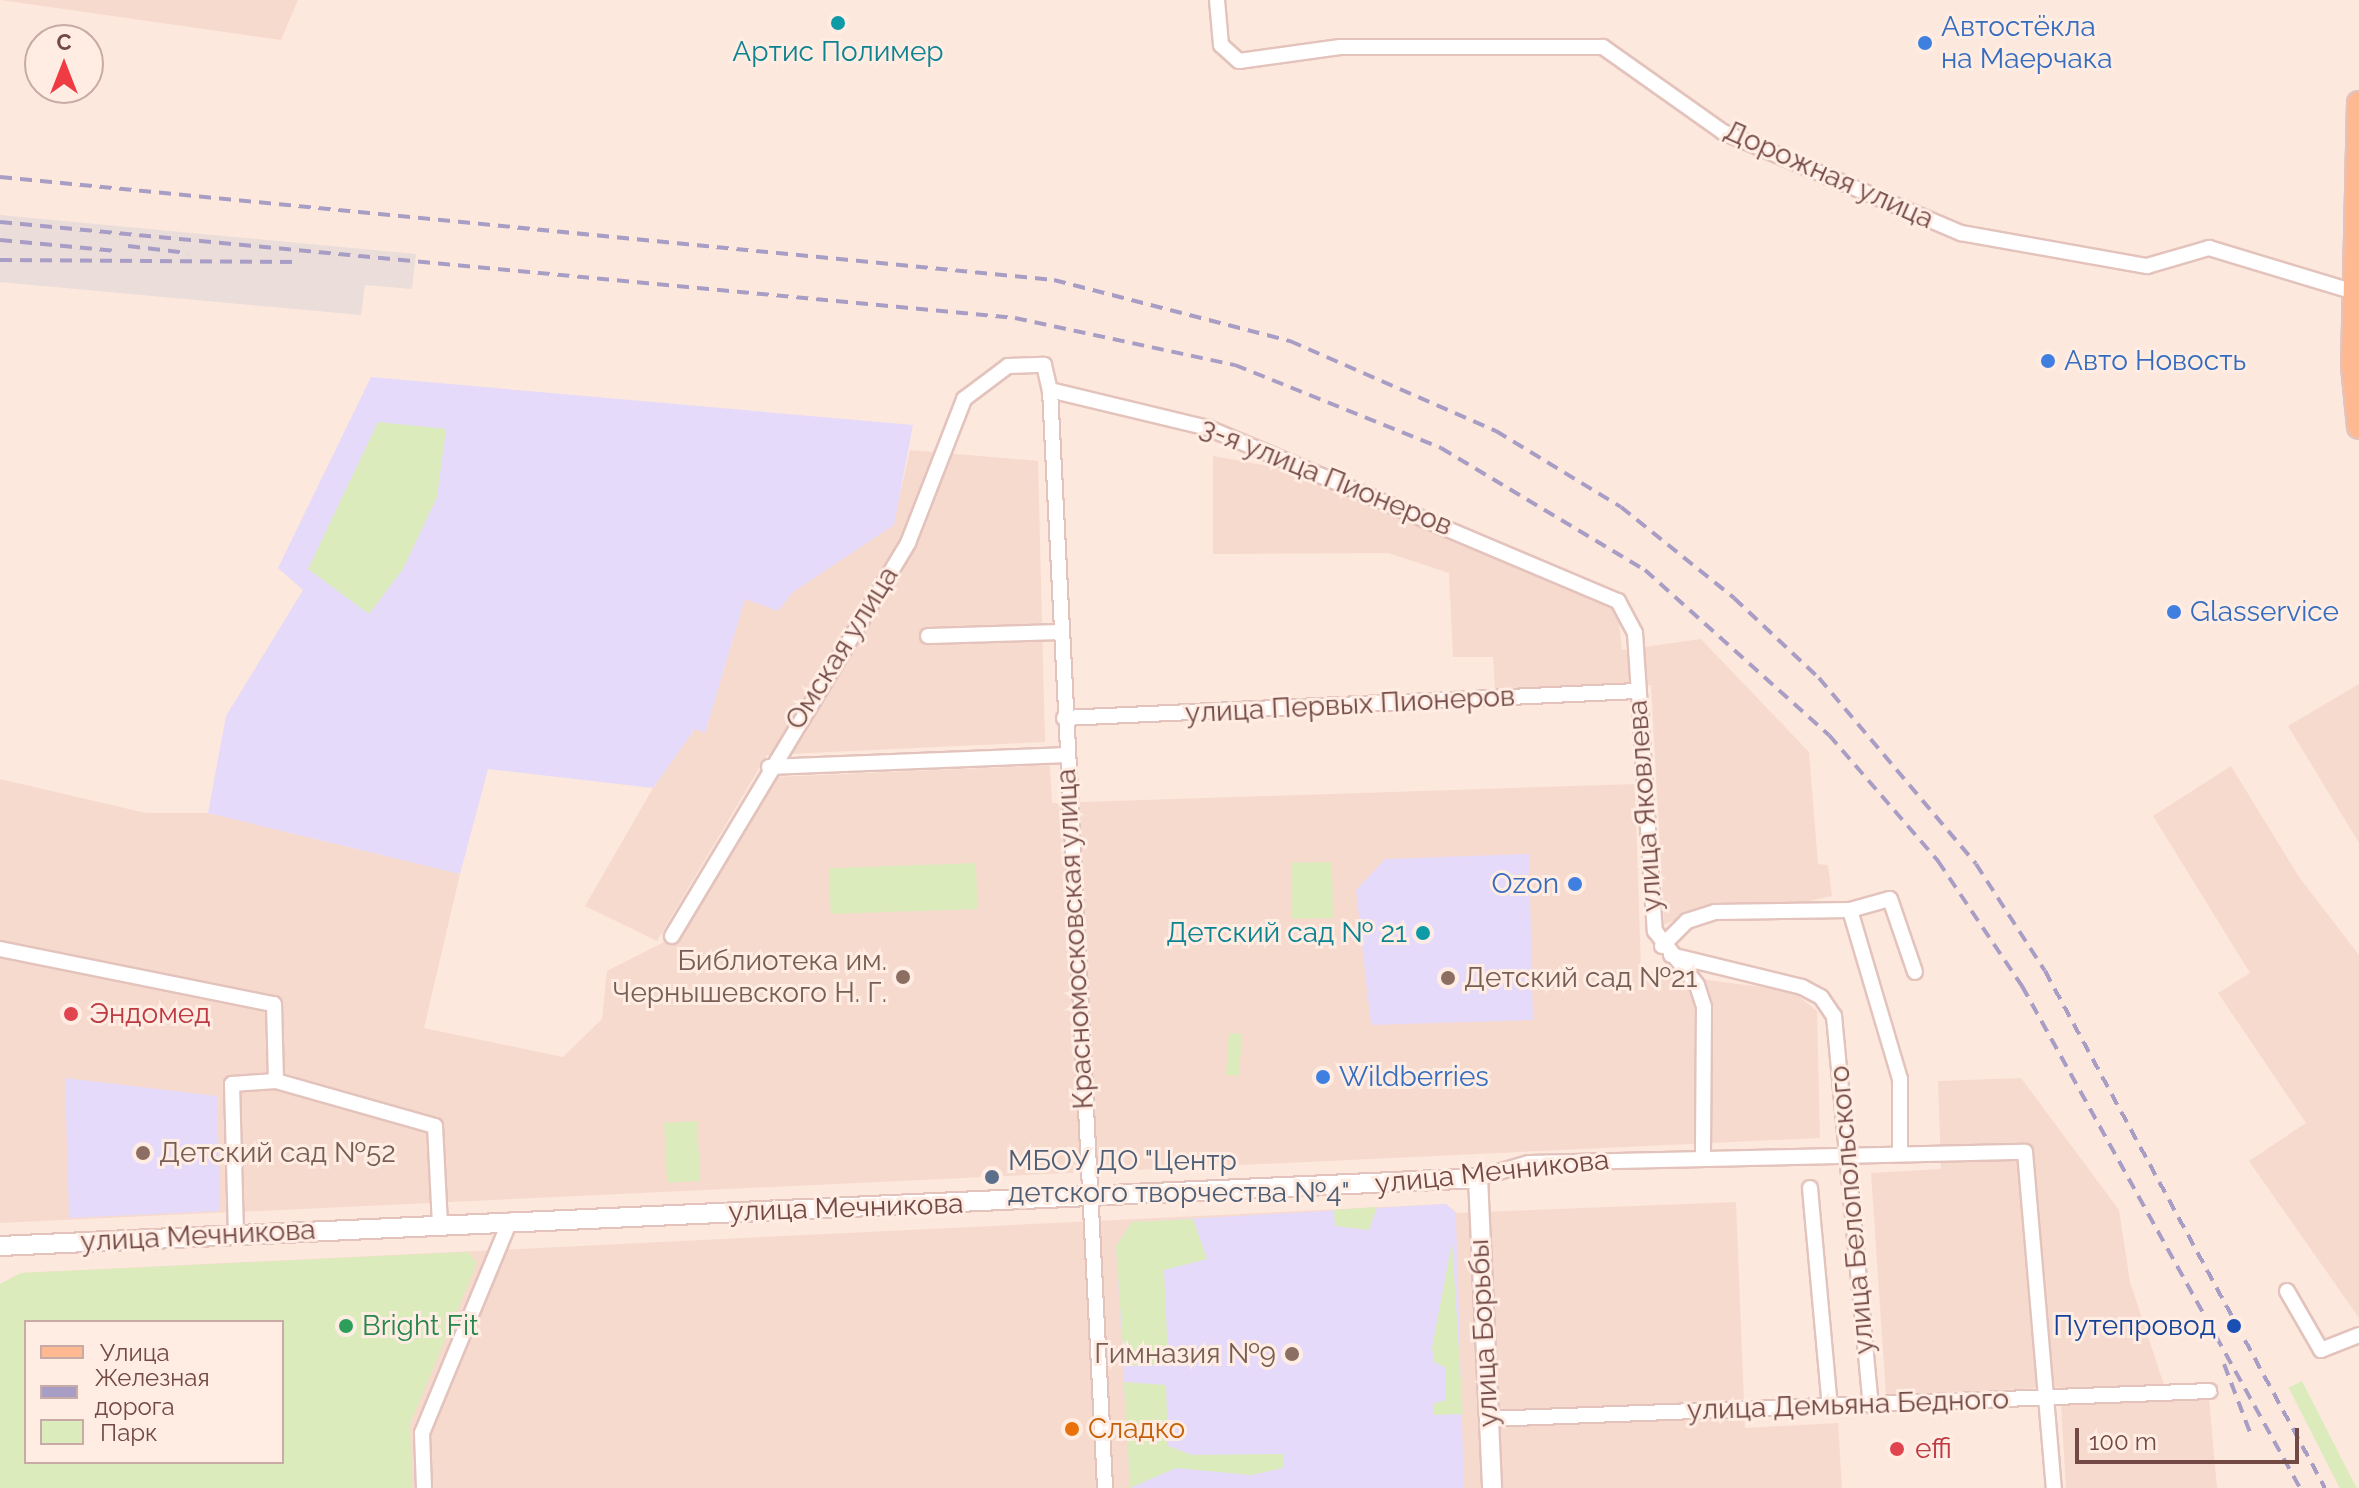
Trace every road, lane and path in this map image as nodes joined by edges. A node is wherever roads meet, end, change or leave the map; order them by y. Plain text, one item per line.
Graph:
1 (1217, 0) edge
2 (2359, 103) edge
3 (2355, 292) junction
4 (1050, 390) junction
5 (2359, 427) edge
6 (1061, 632) junction
7 (1635, 633) joint
8 (928, 636) dead end
9 (1636, 691) junction
10 (1064, 718) junction
11 (1067, 755) junction
12 (769, 767) junction
13 (1850, 910) junction
14 (672, 936) dead end
15 (0, 949) edge
16 (1666, 950) junction
17 (1915, 972) dead end
18 (276, 1081) junction
19 (1846, 1151) junction
20 (1900, 1151) junction
21 (1703, 1155) junction
22 (1478, 1178) junction
23 (1810, 1188) dead end
24 (1090, 1200) junction
25 (510, 1221) junction
26 (440, 1224) junction
27 (236, 1236) junction
28 (0, 1246) edge
29 (2287, 1291) dead end
30 (2359, 1335) edge
31 (2209, 1391) dead end
32 (2046, 1398) junction
33 (1871, 1405) junction
34 (1830, 1406) junction
35 (1488, 1419) junction
36 (424, 1488) edge
37 (1105, 1488) edge
38 (1492, 1488) edge
39 (2054, 1488) edge

1 - 3 street, Дорожная улица
2 - 3 main road
3 - 5 main road
4 - 6 street, Красномосковская улица
4 - 7 street, 3-я улица Пионеров
4 - 12 street, Омская улица
6 - 8 street
6 - 10 street, Красномосковская улица
7 - 9 street, улица Яковлева
9 - 10 street, улица Первых Пионеров
9 - 16 street, улица Яковлева
10 - 11 street, Красномосковская улица
11 - 12 street
11 - 24 street, Красномосковская улица
12 - 14 street, Омская улица
13 - 16 street
13 - 17 street
13 - 20 street
15 - 18 street
16 - 19 street, улица Белопольского
16 - 21 street, улица Яковлева
18 - 26 street
18 - 27 street
19 - 20 street, улица Мечникова
19 - 21 street, улица Мечникова
19 - 33 street, улица Белопольского
20 - 32 street, улица Мечникова
21 - 22 street, улица Мечникова
22 - 24 street, улица Мечникова
22 - 35 street, улица Борьбы
23 - 34 street
24 - 25 street, улица Мечникова
24 - 37 street, Красномосковская улица
25 - 26 street, улица Мечникова
25 - 36 street
26 - 27 street, улица Мечникова
27 - 28 street, улица Мечникова
29 - 30 street
31 - 32 street, улица Демьяна Бедного
32 - 33 street, улица Демьяна Бедного
32 - 39 street
33 - 34 street, улица Демьяна Бедного
34 - 35 street, улица Демьяна Бедного
35 - 38 street, улица Борьбы

